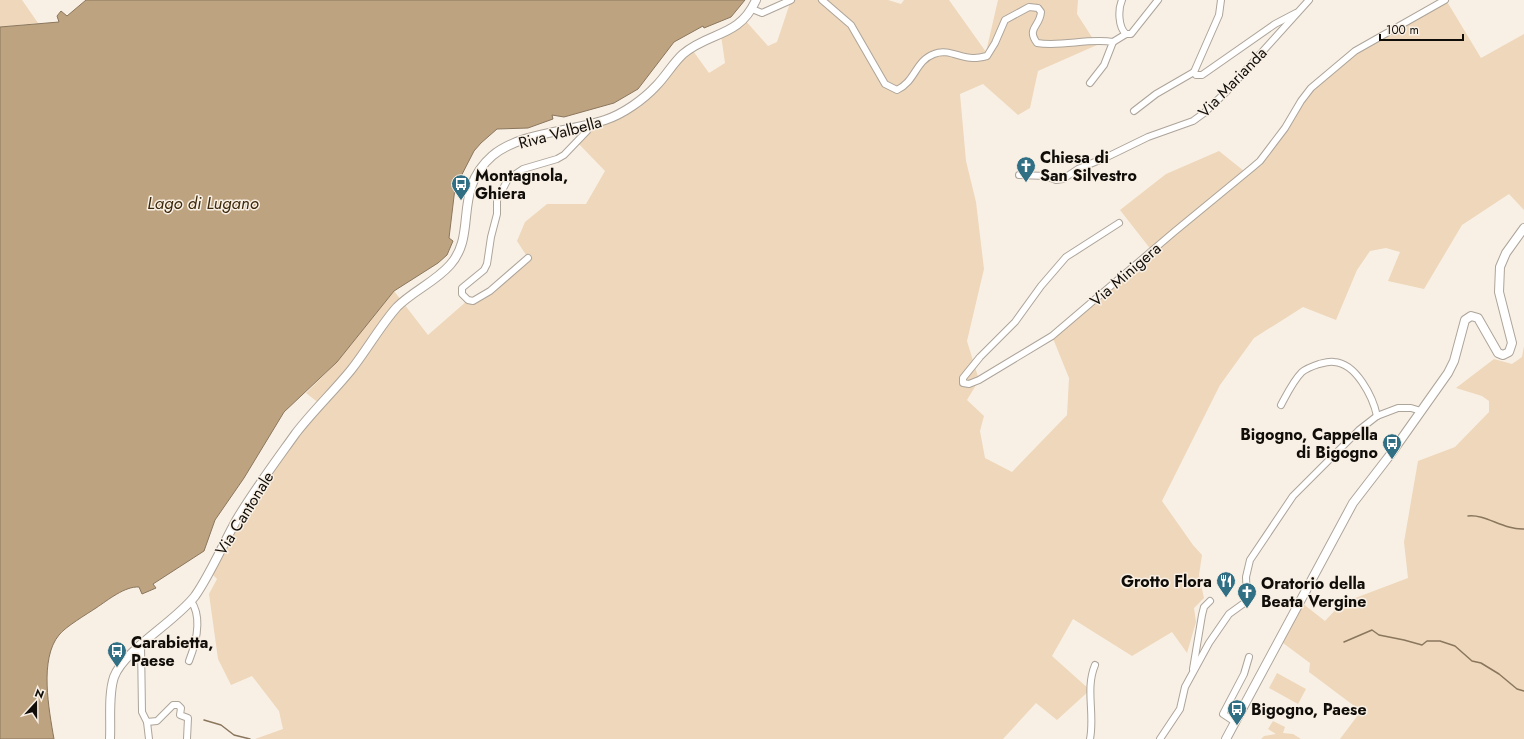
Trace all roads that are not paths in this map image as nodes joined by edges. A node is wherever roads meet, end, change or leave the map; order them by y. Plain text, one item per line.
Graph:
1 (756, 0) edge
2 (791, 0) edge
3 (822, 0) edge
4 (1122, 0) edge
5 (1158, 0) edge
6 (1221, 0) edge
7 (1309, 0) edge
8 (1445, 0) edge
9 (752, 9) junction
10 (1297, 13) junction
11 (1126, 34) junction
12 (1113, 42) junction
13 (1194, 72) junction
14 (1090, 82) dead end
15 (1134, 111) dead end
16 (590, 124) junction
17 (1019, 175) dead end
18 (1119, 224) dead end
19 (1524, 228) edge
20 (528, 258) dead end
21 (409, 296) joint
22 (1281, 405) dead end
23 (1421, 411) junction
24 (1377, 416) junction
25 (190, 601) junction
26 (1210, 601) dead end
27 (141, 645) junction
28 (1249, 656) dead end
29 (189, 661) dead end
30 (1094, 665) dead end
31 (1193, 670) junction
32 (147, 722) junction
33 (1234, 722) junction
34 (110, 739) edge
35 (149, 739) edge
36 (187, 739) edge
37 (1090, 739) edge
38 (1160, 739) edge
39 (1226, 739) edge

1 - 9 main road, Riva Valbella
2 - 9 street
3 - 12 street
4 - 11 street
5 - 11 street
6 - 13 street
7 - 10 street, Via Marianda
8 - 18 street, Via Minigera
9 - 16 main road, Riva Valbella
10 - 13 street
10 - 17 street, Via Marianda
11 - 12 street
12 - 14 street
13 - 15 street
16 - 20 street
16 - 21 main road, Riva Valbella
19 - 23 main road
21 - 25 main road, Via Cantonale
22 - 24 street
23 - 24 street
23 - 33 main road
24 - 31 street
25 - 27 main road, Via Cantonale
25 - 29 street
26 - 31 street
27 - 32 street
27 - 34 main road, Via Cantonale
28 - 33 street
30 - 37 street
31 - 38 street
32 - 35 street
32 - 36 street
33 - 39 main road

